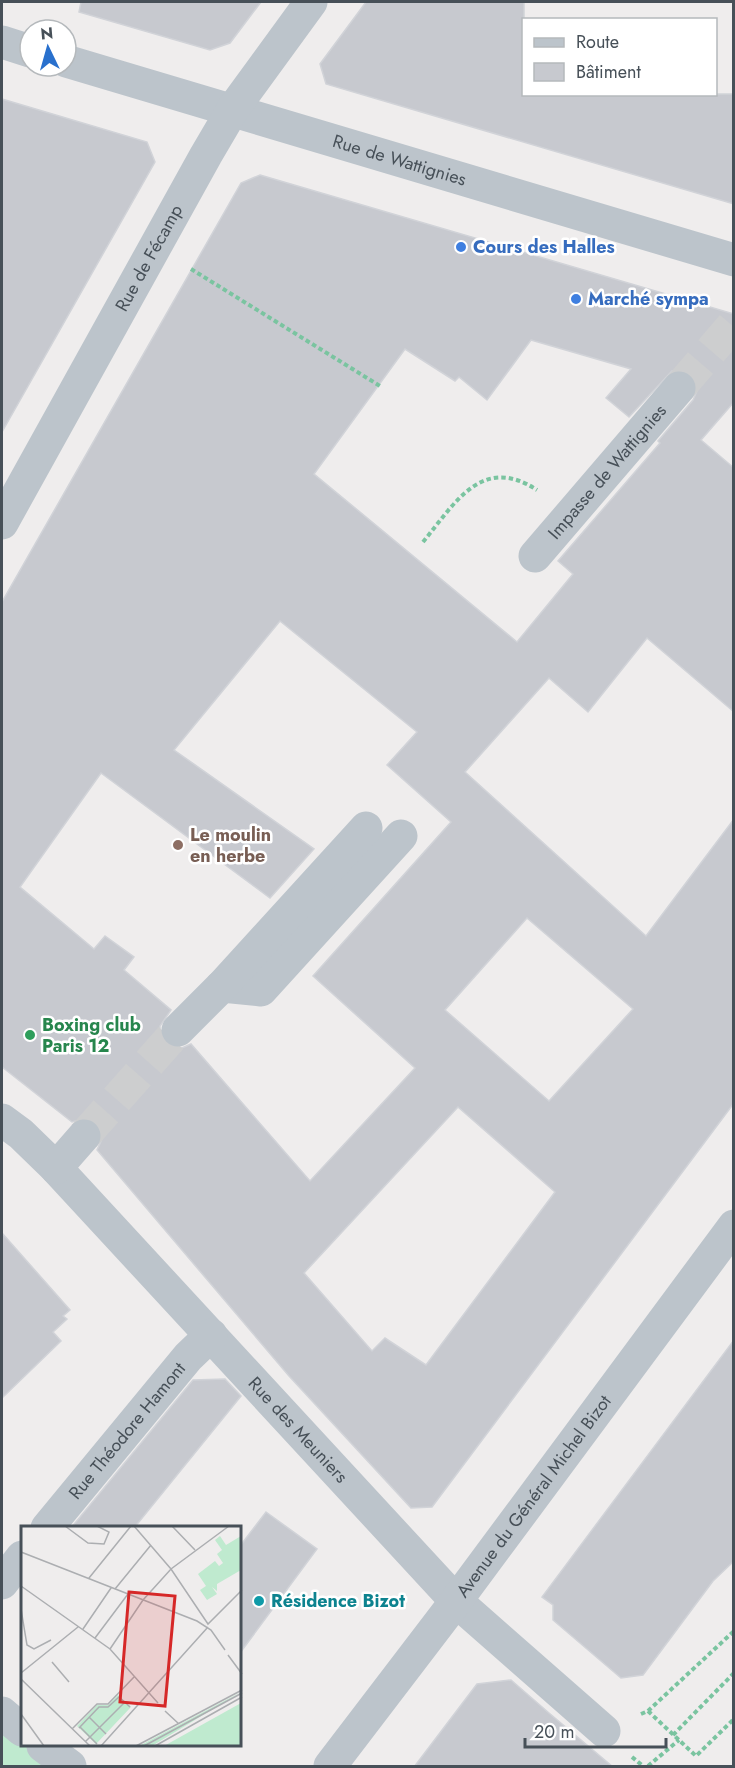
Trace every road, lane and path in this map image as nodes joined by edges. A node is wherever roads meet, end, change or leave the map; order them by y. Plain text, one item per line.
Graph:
1 (311, 2) edge
2 (2, 42) edge
3 (18, 47) edge
4 (78, 64) edge
5 (233, 109) junction
6 (155, 246) junction
7 (734, 260) edge
8 (380, 386) dead end
9 (679, 388) tunnel mouth
10 (573, 513) junction
11 (2, 523) edge
12 (423, 542) dead end
13 (535, 556) dead end
14 (366, 828) dead end
15 (401, 836) dead end
16 (222, 986) junction
17 (178, 1030) tunnel mouth
18 (2, 1120) edge
19 (84, 1136) tunnel mouth
20 (56, 1168) junction
21 (734, 1226) edge
22 (211, 1335) junction
23 (49, 1526) edge
24 (21, 1558) edge
25 (2, 1583) edge
26 (456, 1601) junction
27 (734, 1631) edge
28 (734, 1673) edge
29 (2, 1713) edge
30 (734, 1719) edge
31 (21, 1729) edge
32 (604, 1731) dead end
33 (673, 1735) junction
34 (679, 1740) junction
35 (44, 1747) edge
36 (634, 1758) dead end
37 (70, 1767) edge
38 (330, 1767) edge
39 (643, 1767) edge
40 (648, 1767) edge

1 - 5 street, Rue de Fécamp
2 - 3 street
4 - 5 street, Rue de Wattignies
5 - 6 street, Rue de Fécamp
5 - 7 street, Rue de Wattignies
6 - 8 path
6 - 11 street, Rue de Fécamp
9 - 10 street, Impasse de Wattignies
10 - 12 path
10 - 13 street, Impasse de Wattignies
14 - 16 street
15 - 16 street
16 - 17 street
18 - 20 street, Rue des Meuniers
19 - 20 street
20 - 22 street, Rue des Meuniers
21 - 26 street, Avenue du Général Michel Bizot
22 - 23 street, Rue Théodore Hamont
22 - 26 street, Rue des Meuniers
24 - 25 street
26 - 32 street, Rue des Meuniers
26 - 38 street, Avenue du Général Michel Bizot
27 - 33 path
28 - 33 path
29 - 31 street
30 - 34 path
33 - 34 path
34 - 40 path
35 - 37 street
36 - 39 path

